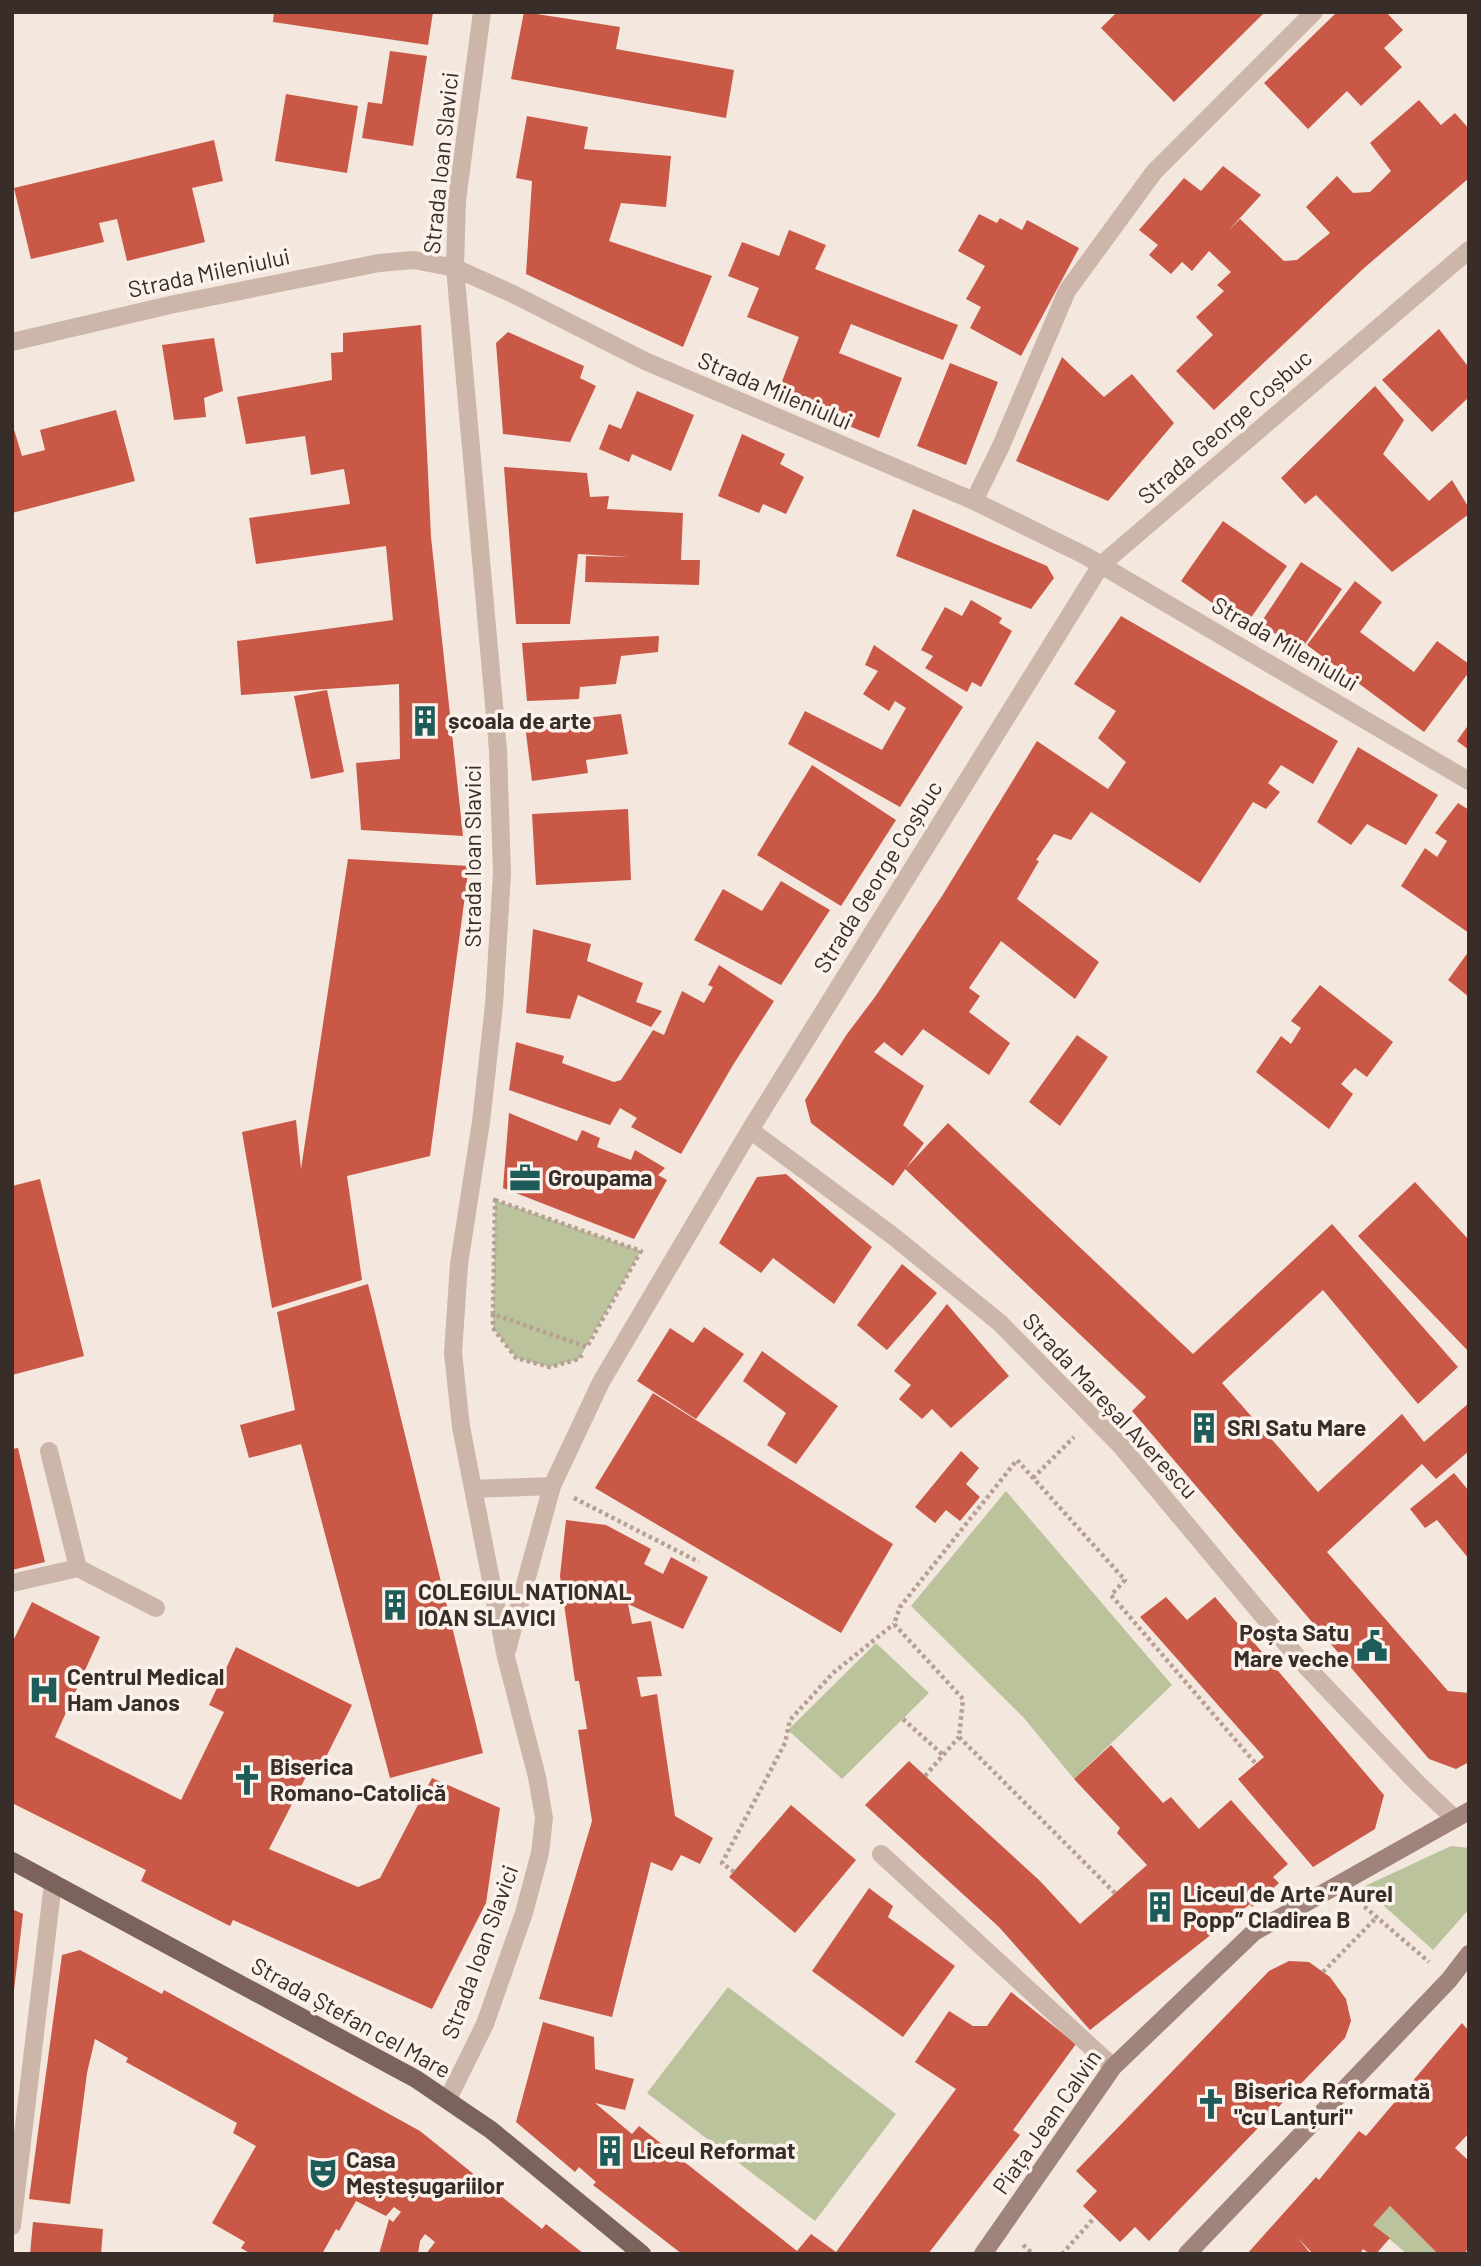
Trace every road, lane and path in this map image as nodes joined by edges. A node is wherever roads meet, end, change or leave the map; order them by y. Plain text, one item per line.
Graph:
1 (482, 12) edge
2 (1314, 12) edge
3 (1469, 250) edge
4 (455, 268) junction
5 (12, 342) edge
6 (974, 500) junction
7 (1101, 565) junction
8 (1469, 781) edge
9 (750, 1130) junction
10 (493, 1314) junction
11 (587, 1347) junction
12 (1079, 1432) dead end
13 (49, 1451) dead end
14 (1033, 1478) junction
15 (552, 1486) junction
16 (474, 1489) junction
17 (699, 1562) dead end
18 (78, 1567) junction
19 (12, 1583) edge
20 (156, 1608) dead end
21 (894, 1624) junction
22 (506, 1657) junction
23 (903, 1719) dead end
24 (959, 1737) junction
25 (943, 1755) junction
26 (1256, 1764) dead end
27 (925, 1776) dead end
28 (1464, 1816) edge
29 (881, 1854) dead end
30 (12, 1861) edge
31 (734, 1872) dead end
32 (52, 1883) junction
33 (1115, 1894) dead end
34 (1350, 1895) dead end
35 (1377, 1917) junction
36 (1469, 1954) edge
37 (1434, 1966) dead end
38 (1323, 1972) dead end
39 (1112, 2067) junction
40 (448, 2099) junction
41 (1094, 2218) dead end
42 (12, 2226) edge
43 (642, 2254) edge
44 (983, 2254) edge
45 (1062, 2254) edge
46 (1187, 2254) edge

1 - 4 street, Strada Ioan Slavici
2 - 6 street
3 - 7 street, Strada George Coșbuc
4 - 5 street, Strada Mileniului
4 - 6 street, Strada Mileniului
4 - 16 street, Strada Ioan Slavici
6 - 7 street, Strada Mileniului
7 - 8 street, Strada Mileniului
7 - 9 street, Strada George Coșbuc
9 - 15 street, Strada George Coșbuc
9 - 28 street, Strada Mareșal Averescu
10 - 11 path
10 - 11 path
10 - 11 path
12 - 14 path
13 - 18 street
14 - 21 path
14 - 26 path
15 - 16 street
15 - 17 path
15 - 22 street, Strada George Coșbuc
16 - 22 street, Strada Ioan Slavici
18 - 19 street
18 - 20 street
21 - 24 path
21 - 31 path
22 - 40 street, Strada Ioan Slavici
23 - 25 path
24 - 25 path
24 - 33 path
25 - 27 path
28 - 39 street, Piața Jean Calvin
29 - 39 street
30 - 32 main road, Strada Ștefan cel Mare
32 - 40 main road, Strada Ștefan cel Mare
32 - 42 street
34 - 35 path
35 - 37 path
35 - 38 path
36 - 46 street
39 - 44 street, Piața Jean Calvin
40 - 43 main road, Strada Ștefan cel Mare
41 - 45 path

